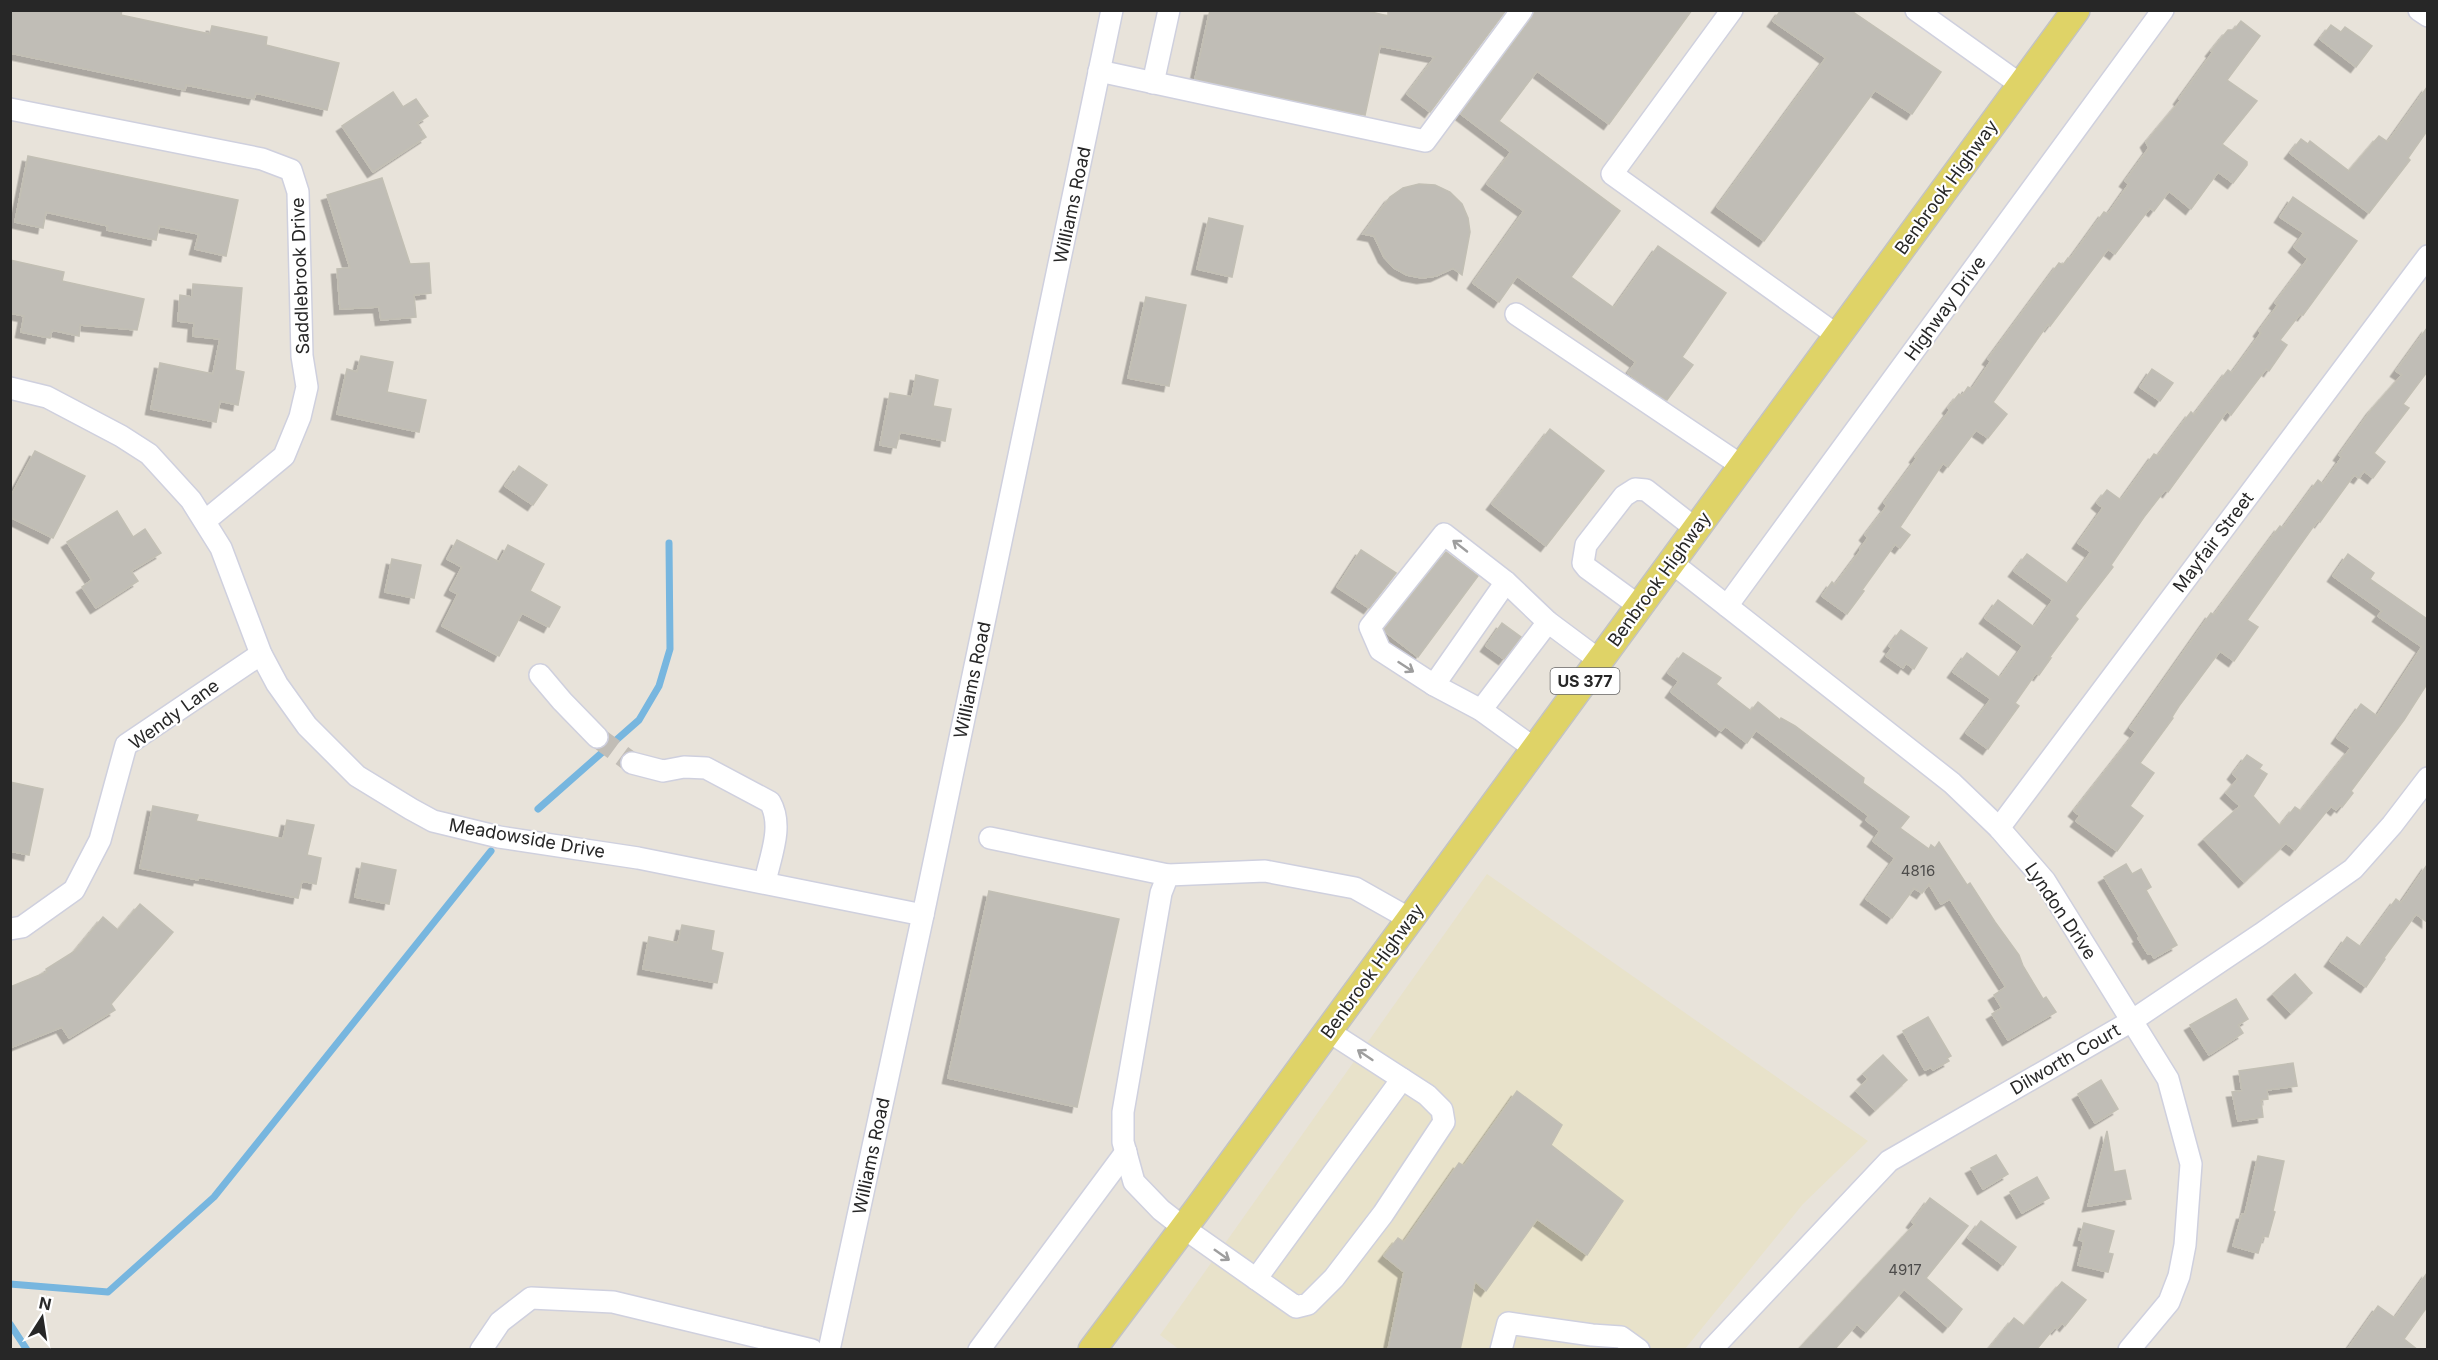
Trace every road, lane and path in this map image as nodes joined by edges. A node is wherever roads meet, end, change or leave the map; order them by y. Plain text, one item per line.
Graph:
1 (1112, 10) edge
2 (1169, 10) edge
3 (1522, 10) edge
4 (1732, 10) edge
5 (1916, 10) edge
6 (2076, 10) edge
7 (2163, 10) edge
8 (2419, 10) edge
9 (2427, 16) edge
10 (1099, 71) junction
11 (1153, 83) junction
12 (2021, 85) junction
13 (10, 109) edge
14 (2427, 256) edge
15 (1516, 314) dead end
16 (1838, 336) junction
17 (10, 388) edge
18 (1742, 466) junction
19 (205, 521) junction
20 (1696, 529) junction
21 (1671, 562) junction
22 (1506, 582) junction
23 (1640, 606) junction
24 (1726, 606) junction
25 (1548, 622) junction
26 (261, 654) junction
27 (1599, 660) junction
28 (540, 675) dead end
29 (1434, 685) junction
30 (1481, 710) junction
31 (597, 737) tunnel mouth
32 (1535, 748) junction
33 (632, 763) tunnel mouth
34 (2427, 778) edge
35 (1999, 828) junction
36 (990, 838) dead end
37 (1168, 875) junction
38 (765, 882) junction
39 (923, 915) junction
40 (1410, 919) junction
41 (10, 929) edge
42 (2130, 1022) junction
43 (1328, 1031) junction
44 (1402, 1079) junction
45 (1126, 1152) junction
46 (1186, 1229) junction
47 (1256, 1279) junction
48 (480, 1350) edge
49 (812, 1350) edge
50 (829, 1350) edge
51 (979, 1350) edge
52 (1092, 1350) edge
53 (1501, 1350) edge
54 (1639, 1350) edge
55 (1711, 1350) edge
56 (2129, 1350) edge

1 - 10 street, Williams Road
2 - 11 street
3 - 11 street
4 - 16 street
5 - 12 street
6 - 12 main road, Benbrook Highway / US 377
7 - 24 street, Highway Drive
8 - 9 street
10 - 11 street
10 - 39 street, Williams Road
12 - 16 main road, Benbrook Highway / US 377
13 - 19 street, Saddlebrook Drive
14 - 35 street, Mayfair Street
15 - 18 street
16 - 18 main road, Benbrook Highway / US 377
17 - 19 street, Meadowside Drive
18 - 20 main road, Benbrook Highway / US 377
19 - 26 street, Meadowside Drive
20 - 21 main road, Benbrook Highway / US 377
20 - 23 street
21 - 23 main road, Benbrook Highway / US 377
21 - 24 street, Lyndon Drive
22 - 25 street
22 - 29 street
22 -> 29 street
23 - 27 main road, Benbrook Highway / US 377
24 - 35 street, Lyndon Drive
25 - 27 street
25 - 30 street
26 - 38 street, Meadowside Drive
26 - 41 street, Wendy Lane
27 - 32 main road, Benbrook Highway / US 377
28 - 31 street
29 - 30 street
30 - 32 street
32 - 40 main road, Benbrook Highway / US 377
33 - 38 street
34 - 42 street, Dilworth Court
35 - 42 street, Lyndon Drive
36 - 37 street
37 - 40 street
37 - 45 street
38 - 39 street, Meadowside Drive
39 - 50 street, Williams Road
40 - 43 main road, Benbrook Highway / US 377
42 - 55 street, Dilworth Court
42 - 56 street, Lyndon Drive
44 -> 43 street
43 - 46 main road, Benbrook Highway / US 377
44 - 47 street
44 - 47 street
45 - 46 street
45 - 51 street
46 -> 47 street
46 - 52 main road, Benbrook Highway / US 377
48 - 49 street
53 - 54 street

